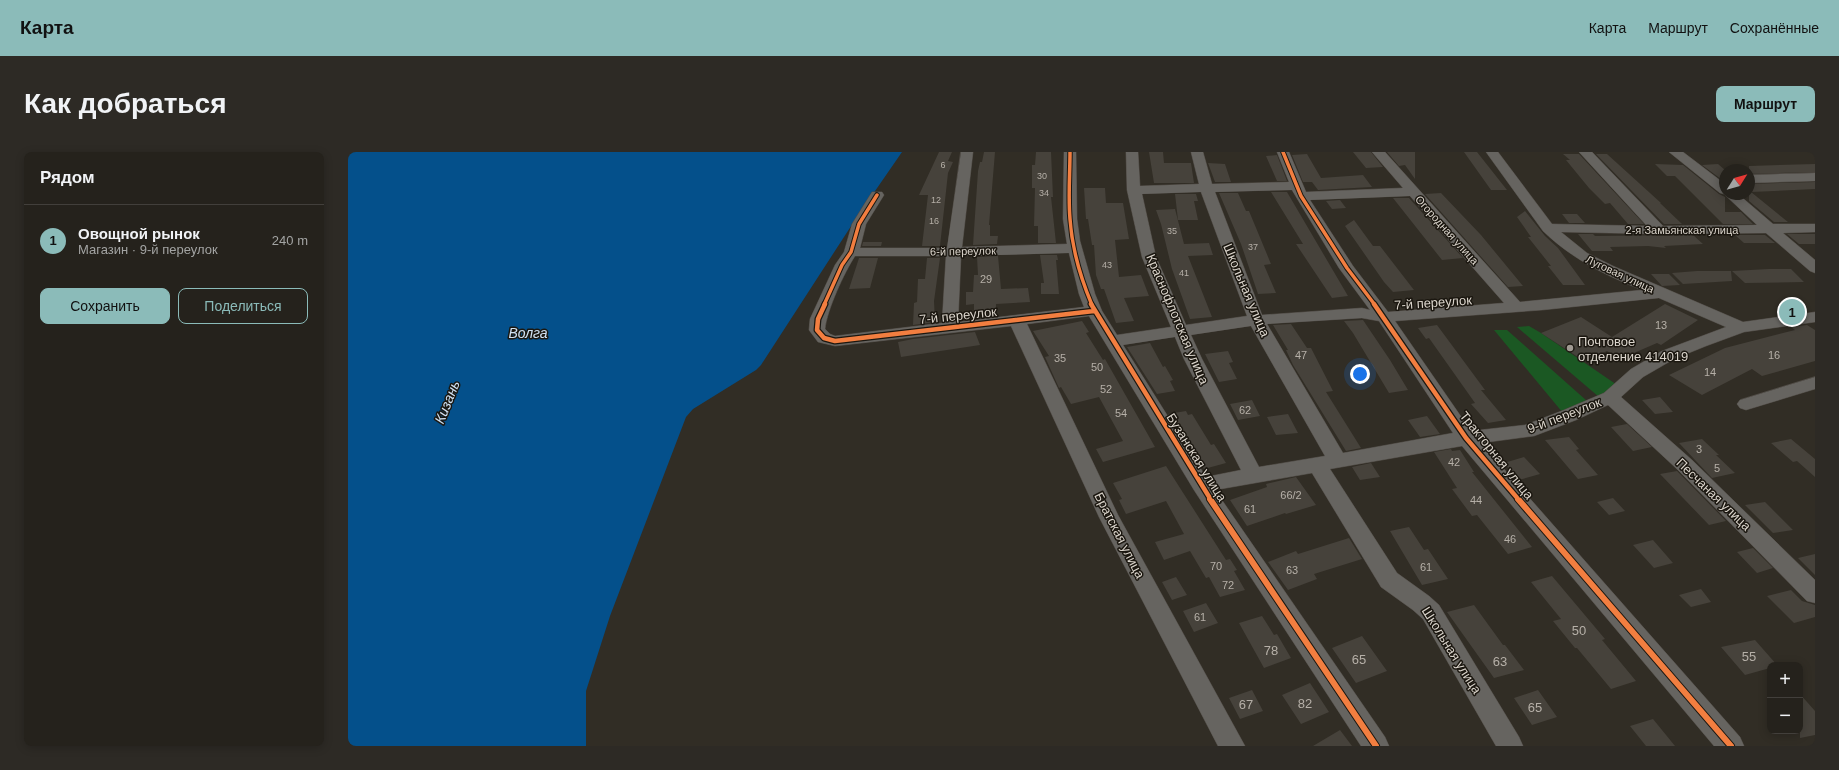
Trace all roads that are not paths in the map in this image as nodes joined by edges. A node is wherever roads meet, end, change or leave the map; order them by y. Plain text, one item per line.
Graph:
1 (967, 152) edge
2 (1070, 152) edge
3 (1132, 152) edge
4 (1197, 152) edge
5 (1283, 152) edge
6 (1378, 152) edge
7 (1492, 152) edge
8 (1585, 152) edge
9 (1675, 152) edge
10 (1815, 177) edge
11 (1719, 179) edge
12 (1755, 179) edge
13 (1206, 187) junction
14 (1134, 190) junction
15 (1299, 191) junction
16 (1412, 192) junction
17 (877, 195) dead end
18 (1737, 200) edge
19 (1548, 228) junction
20 (1815, 228) edge
21 (1659, 230) junction
22 (1771, 230) junction
23 (1075, 248) junction
24 (851, 252) junction
25 (954, 252) junction
26 (1815, 268) edge
27 (1660, 293) junction
28 (1516, 307) junction
29 (1094, 311) junction
30 (1384, 317) junction
31 (1815, 317) edge
32 (1017, 320) junction
33 (1256, 320) junction
34 (950, 327) junction
35 (1741, 327) junction
36 (1181, 332) junction
37 (1113, 341) junction
38 (1815, 384) edge
39 (1610, 397) junction
40 (1746, 404) dead end
41 (1466, 438) junction
42 (1327, 463) junction
43 (1254, 476) junction
44 (1201, 485) junction
45 (1815, 594) edge
46 (1232, 746) edge
47 (1376, 746) edge
48 (1510, 746) edge
49 (1731, 746) edge

1 - 25 street
2 - 23 street, Бузанская улица
3 - 14 street, Краснофлотская улица
4 - 13 street, Школьная улица
5 - 15 street, Тракторная улица
6 - 16 street, Огородная улица
7 - 19 street, Луговая улица
8 - 21 street
9 - 11 street
10 - 12 street
13 - 14 street
13 - 15 street
13 - 33 street, Школьная улица
14 - 36 street, Краснофлотская улица
15 - 16 street
15 - 30 street, Тракторная улица
16 - 28 street, Огородная улица
17 - 24 street
18 - 22 street
19 - 21 street, 2-я Замьянская улица
19 - 27 street, Луговая улица
20 - 22 street, 2-я Замьянская улица
21 - 22 street, 2-я Замьянская улица
22 - 26 street
23 - 25 street, 6-й переулок
23 - 29 street, Бузанская улица
24 - 25 street, 6-й переулок
24 - 34 street, 7-й переулок
25 - 34 street
27 - 28 street, 7-й переулок
27 - 35 street, Луговая улица
28 - 30 street, 7-й переулок
29 - 32 street, 7-й переулок
29 - 37 street, Бузанская улица
30 - 33 street, 7-й переулок
30 - 41 street, Тракторная улица
31 - 35 street, 9-й переулок
32 - 34 street, 7-й переулок
32 - 46 street, Братская улица
33 - 36 street, 7-й переулок
33 - 42 street, Школьная улица
35 - 39 street, 9-й переулок
36 - 37 street, 7-й переулок
36 - 43 street, Краснофлотская улица
37 - 44 street, Бузанская улица
38 - 40 street
39 - 41 street, 9-й переулок
39 - 45 street, Песчаная улица
41 - 42 street, 9-й переулок
41 - 49 street, Тракторная улица
42 - 43 street, 9-й переулок
42 - 48 street, Школьная улица
43 - 44 street, 9-й переулок
44 - 47 street, Бузанская улица

